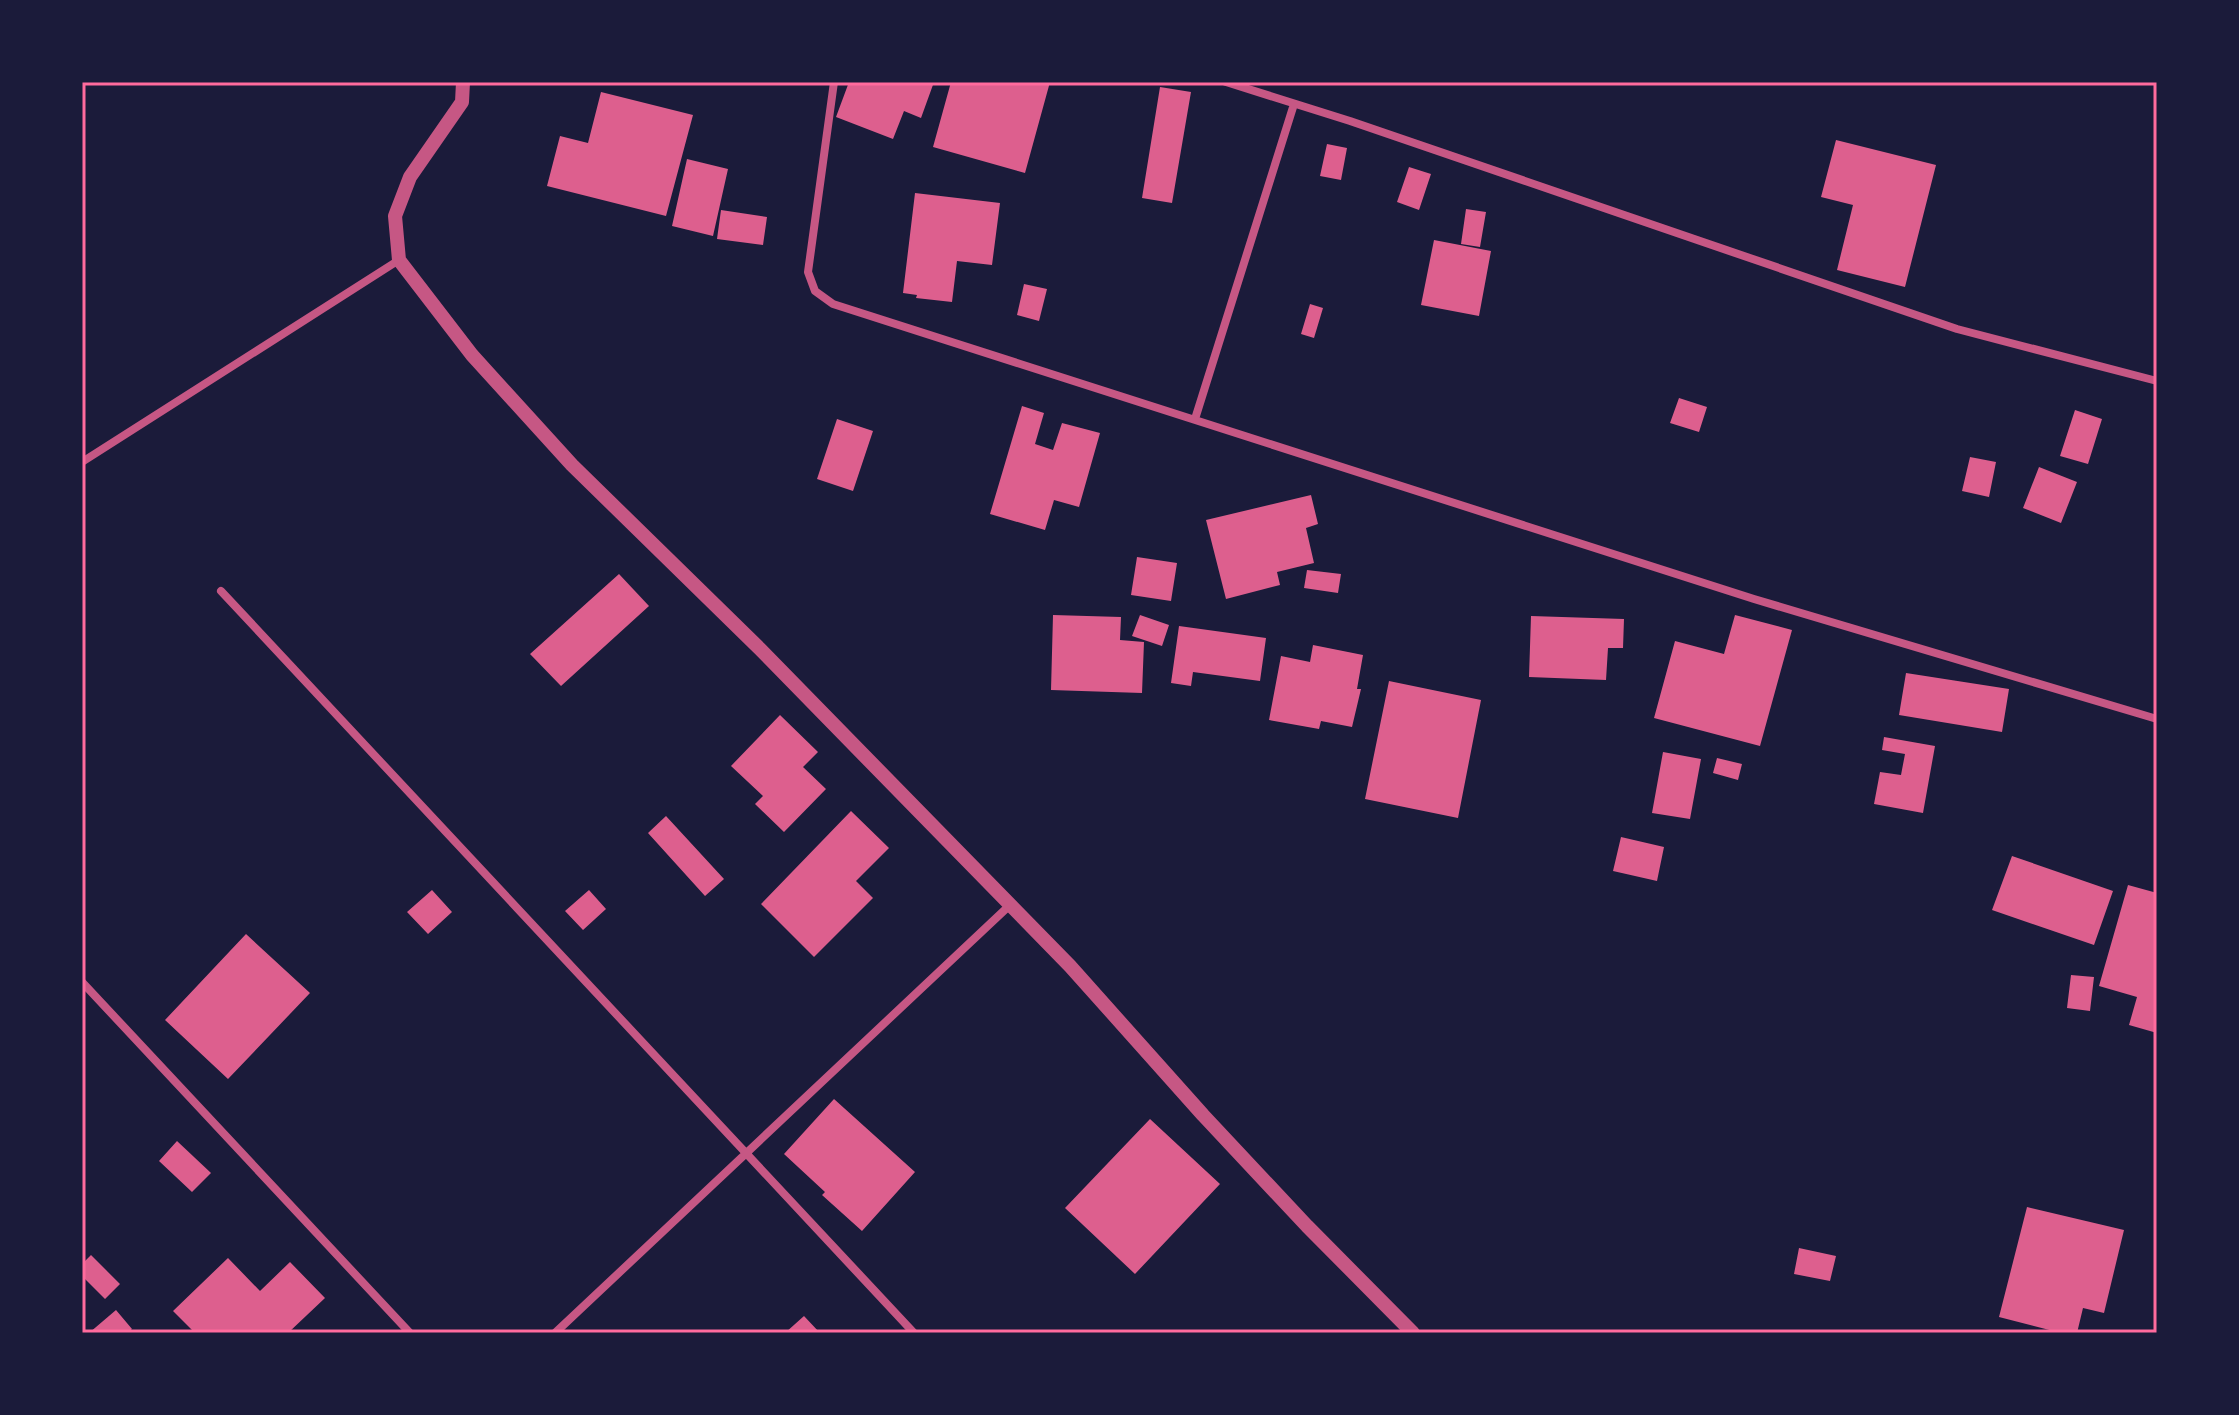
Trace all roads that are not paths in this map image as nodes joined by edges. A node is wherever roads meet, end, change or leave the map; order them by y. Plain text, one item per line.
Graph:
1 (463, 82) edge
2 (834, 82) edge
3 (1226, 82) edge
4 (1294, 104) junction
5 (399, 260) junction
6 (2157, 381) edge
7 (1195, 419) junction
8 (82, 462) edge
9 (221, 591) dead end
10 (2157, 719) edge
11 (1010, 905) junction
12 (82, 982) edge
13 (746, 1153) junction
14 (410, 1333) edge
15 (555, 1333) edge
16 (914, 1333) edge
17 (1413, 1333) edge

1 - 5 street
2 - 7 street
3 - 4 street
4 - 6 street
4 - 7 street
5 - 8 street
5 - 11 street
7 - 10 street
9 - 13 street
11 - 13 street
11 - 17 street
12 - 14 street
13 - 15 street
13 - 16 street

